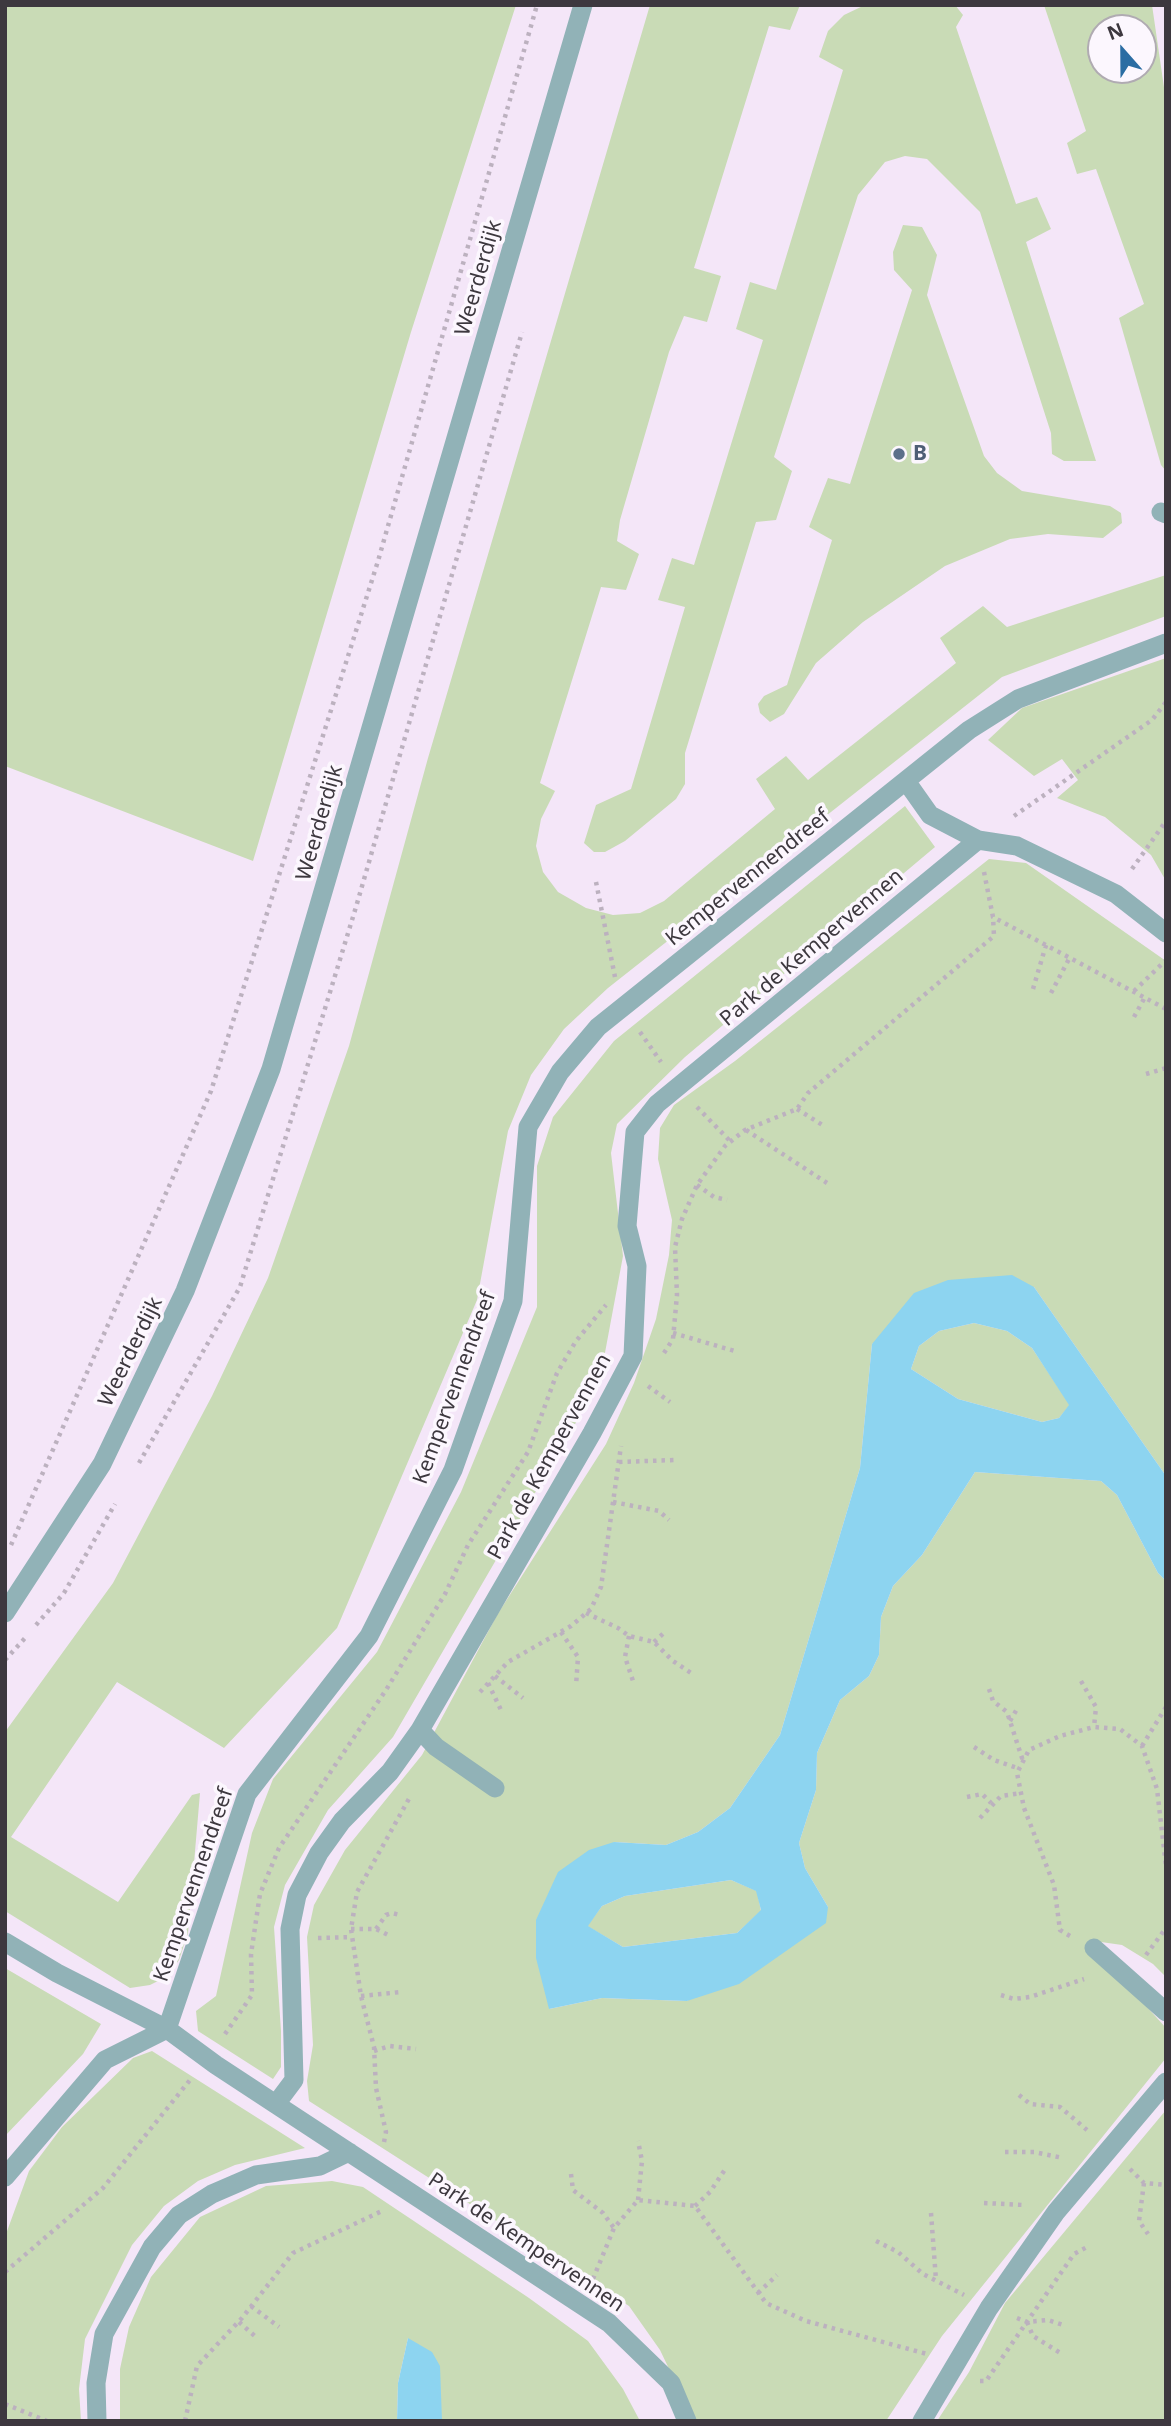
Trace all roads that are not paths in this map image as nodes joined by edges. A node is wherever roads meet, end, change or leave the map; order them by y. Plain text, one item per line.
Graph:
1 (583, 5) edge
2 (1166, 643) edge
3 (906, 781) junction
4 (978, 840) junction
5 (1166, 933) edge
6 (5, 1614) edge
7 (420, 1730) junction
8 (495, 1788) dead end
9 (5, 1942) edge
10 (1094, 1948) road end
11 (1166, 2012) edge
12 (167, 2029) junction
13 (1166, 2082) edge
14 (276, 2104) junction
15 (349, 2152) junction
16 (5, 2177) edge
17 (97, 2421) edge
18 (687, 2421) edge
19 (922, 2421) edge

1 - 6 street, Weerderdijk
2 - 3 street, Kempervennendreef
3 - 4 street
3 - 12 street, Kempervennendreef
4 - 5 street
4 - 7 street, Park de Kempervennen
7 - 8 street
7 - 14 street, Park de Kempervennen
9 - 12 street, Park de Kempervennen
10 - 11 street
12 - 14 street, Park de Kempervennen
12 - 16 street
13 - 19 street
14 - 15 street, Park de Kempervennen
15 - 17 street
15 - 18 street, Park de Kempervennen

